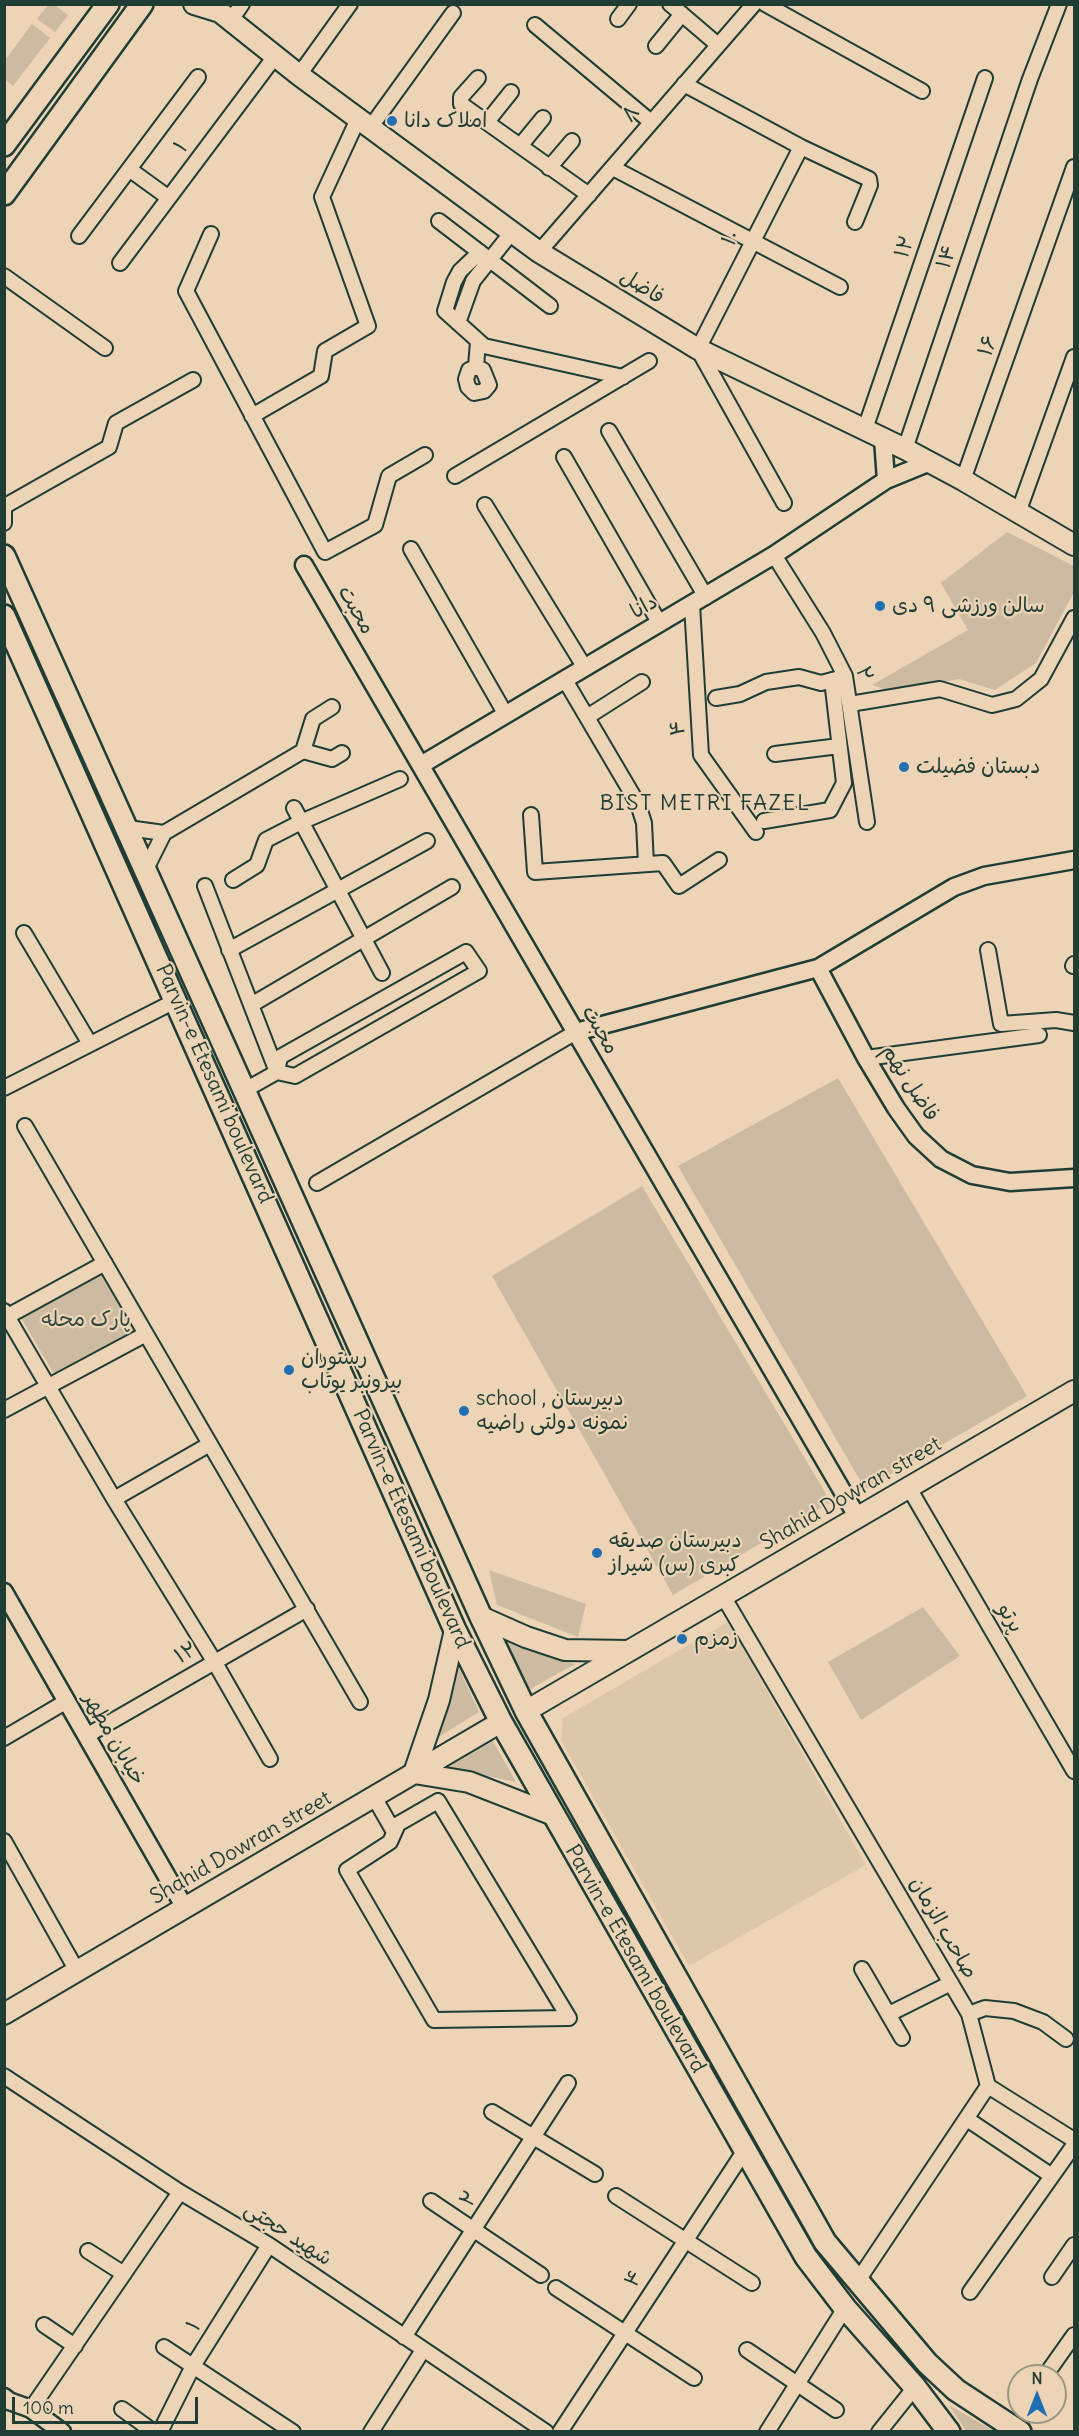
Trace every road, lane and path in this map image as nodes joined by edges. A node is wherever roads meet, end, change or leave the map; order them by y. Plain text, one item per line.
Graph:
1 (108, 4) edge
2 (142, 4) edge
3 (194, 4) edge
4 (350, 4) edge
5 (629, 4) edge
6 (670, 4) edge
7 (754, 4) edge
8 (765, 4) edge
9 (1059, 4) edge
10 (227, 10) edge
11 (453, 13) dead end
12 (682, 14) junction
13 (618, 19) dead end
14 (536, 25) dead end
15 (718, 45) junction
16 (656, 46) dead end
17 (276, 55) junction
18 (299, 75) junction
19 (198, 77) dead end
20 (478, 78) dead end
21 (985, 78) dead end
22 (684, 84) junction
23 (922, 91) dead end
24 (511, 92) dead end
25 (543, 118) dead end
26 (487, 122) junction
27 (651, 122) junction
28 (364, 123) junction
29 (572, 141) dead end
30 (4, 145) edge
31 (520, 146) junction
32 (801, 147) junction
33 (1074, 167) edge
34 (549, 168) junction
35 (613, 168) junction
36 (129, 169) junction
37 (4, 194) edge
38 (589, 195) junction
39 (169, 198) junction
40 (439, 221) dead end
41 (855, 222) dead end
42 (512, 232) junction
43 (211, 234) dead end
44 (79, 236) dead end
45 (752, 243) junction
46 (539, 252) junction
47 (485, 256) junction
48 (120, 263) dead end
49 (4, 276) edge
50 (840, 287) dead end
51 (550, 306) dead end
52 (458, 323) junction
53 (478, 341) junction
54 (105, 348) dead end
55 (698, 349) junction
56 (1074, 357) edge
57 (649, 361) dead end
58 (476, 367) dead end
59 (623, 377) junction
60 (194, 380) dead end
61 (252, 416) junction
62 (866, 429) junction
63 (609, 431) dead end
64 (884, 439) junction
65 (904, 449) junction
66 (424, 455) dead end
67 (564, 457) dead end
68 (930, 462) junction
69 (455, 476) dead end
70 (886, 480) junction
71 (963, 480) junction
72 (784, 503) dead end
73 (485, 505) dead end
74 (5, 506) edge
75 (1018, 513) junction
76 (4, 523) edge
77 (1074, 545) edge
78 (411, 549) dead end
79 (774, 555) junction
80 (4, 556) edge
81 (304, 565) dead end
82 (699, 601) junction
83 (4, 616) edge
84 (1074, 618) edge
85 (660, 624) junction
86 (585, 668) junction
87 (838, 678) junction
88 (565, 680) junction
89 (642, 682) dead end
90 (716, 699) dead end
91 (850, 704) junction
92 (332, 706) dead end
93 (506, 715) junction
94 (587, 717) junction
95 (839, 746) junction
96 (303, 752) junction
97 (342, 753) dead end
98 (775, 754) dead end
99 (421, 765) junction
100 (400, 779) dead end
101 (294, 808) dead end
102 (531, 815) dead end
103 (301, 822) junction
104 (867, 822) dead end
105 (128, 828) junction
106 (164, 833) junction
107 (427, 841) dead end
108 (718, 860) dead end
109 (1074, 860) edge
110 (646, 864) junction
111 (146, 869) junction
112 (233, 880) dead end
113 (205, 886) dead end
114 (452, 887) dead end
115 (338, 890) junction
116 (24, 933) dead end
117 (364, 939) junction
118 (230, 950) junction
119 (988, 950) dead end
120 (818, 968) junction
121 (382, 973) dead end
122 (177, 1000) junction
123 (251, 1005) junction
124 (1074, 1023) edge
125 (576, 1032) junction
126 (1040, 1035) dead end
127 (90, 1044) junction
128 (866, 1058) junction
129 (277, 1072) junction
130 (5, 1087) edge
131 (245, 1090) junction
132 (25, 1126) dead end
133 (1074, 1178) edge
134 (317, 1183) dead end
135 (105, 1263) junction
136 (342, 1306) junction
137 (6, 1314) edge
138 (318, 1318) junction
139 (352, 1328) junction
140 (146, 1334) junction
141 (327, 1339) junction
142 (47, 1385) junction
143 (1074, 1391) edge
144 (4, 1410) edge
145 (210, 1444) junction
146 (909, 1488) junction
147 (114, 1499) junction
148 (858, 1518) junction
149 (4, 1592) edge
150 (723, 1596) junction
151 (307, 1609) junction
152 (481, 1617) junction
153 (455, 1630) junction
154 (629, 1651) junction
155 (214, 1661) junction
156 (559, 1692) junction
157 (67, 1701) junction
158 (360, 1702) dead end
159 (526, 1711) junction
160 (501, 1722) junction
161 (86, 1736) junction
162 (4, 1738) edge
163 (543, 1741) junction
164 (270, 1759) dead end
165 (1072, 1762) edge
166 (414, 1773) junction
167 (374, 1797) junction
168 (551, 1814) junction
169 (394, 1832) junction
170 (4, 1841) edge
171 (185, 1908) junction
172 (861, 1969) dead end
173 (77, 1971) junction
174 (951, 1983) junction
175 (4, 2014) edge
176 (889, 2014) junction
177 (969, 2014) junction
178 (902, 2038) dead end
179 (1066, 2039) dead end
180 (728, 2070) junction
181 (4, 2076) edge
182 (568, 2083) dead end
183 (706, 2083) junction
184 (988, 2086) junction
185 (492, 2112) dead end
186 (967, 2118) junction
187 (533, 2137) junction
188 (1074, 2140) edge
189 (1074, 2145) edge
190 (745, 2150) junction
191 (595, 2174) dead end
192 (1052, 2176) junction
193 (180, 2192) junction
194 (616, 2196) dead end
195 (431, 2201) dead end
196 (474, 2230) junction
197 (684, 2240) junction
198 (1074, 2245) edge
199 (269, 2246) junction
200 (88, 2251) dead end
201 (124, 2274) junction
202 (541, 2275) dead end
203 (1052, 2277) dead end
204 (857, 2282) junction
205 (752, 2283) dead end
206 (556, 2288) dead end
207 (970, 2292) dead end
208 (845, 2308) junction
209 (44, 2325) dead end
210 (624, 2332) junction
211 (1074, 2335) edge
212 (404, 2337) junction
213 (75, 2346) junction
214 (164, 2347) dead end
215 (423, 2350) junction
216 (747, 2350) dead end
217 (1053, 2364) edge
218 (193, 2366) junction
219 (694, 2378) dead end
220 (798, 2385) junction
221 (915, 2387) junction
222 (6, 2400) edge
223 (32, 2409) junction
224 (122, 2409) dead end
225 (836, 2410) dead end
226 (1007, 2418) edge
227 (62, 2432) edge
228 (154, 2432) edge
229 (160, 2432) edge
230 (292, 2432) edge
231 (372, 2432) edge
232 (546, 2432) edge
233 (560, 2432) edge
234 (767, 2432) edge
235 (879, 2432) edge
236 (949, 2432) edge

1 - 30 main road
2 - 37 main road
3 - 10 main road, فاضل
4 - 18 street
5 - 13 street
6 - 12 street
7 - 15 street, ۸
8 - 23 street
9 - 65 street, ۱۴
10 - 17 main road, فاضل
11 - 28 street
12 - 15 street
12 - 16 street
14 - 27 street
15 - 22 street, ۸
17 - 18 main road, فاضل
17 - 39 street, ۱
18 - 28 main road, فاضل
19 - 36 street
20 - 26 street
21 - 62 street, ۱۲
22 - 27 street, ۸
22 - 32 street
24 - 26 street
25 - 31 street
26 - 31 street
27 - 35 street, ۸
28 - 42 main road, فاضل
28 - 61 street
29 - 34 street
31 - 34 street
32 - 41 street
32 - 45 street, ۱۰
33 - 71 street, ۱۶
34 - 38 street
35 - 38 street, ۸
35 - 45 street
36 - 39 street
36 - 44 street
38 - 46 street, ۸
39 - 48 street, ۱
40 - 47 street
42 - 46 main road, فاضل
42 - 47 street
43 - 61 street
45 - 50 street
45 - 55 street, ۱۰
46 - 55 main road, فاضل
47 - 51 street
47 - 52 street
47 - 52 street
49 - 54 street
52 - 53 street
53 - 58 street
53 - 59 street
55 - 62 main road, فاضل
55 - 72 street
56 - 75 street
57 - 59 street
59 - 69 street
60 - 74 street
61 - 66 street
62 - 64 main road, فاضل
63 - 82 street
64 - 65 main road, فاضل
64 - 70 street
65 - 68 main road, فاضل
67 - 85 street
68 - 70 street, دانا
68 - 71 main road, فاضل
70 - 79 street, دانا
71 - 75 main road, فاضل
73 - 86 street
74 - 76 street
75 - 77 main road, فاضل
78 - 93 street
79 - 82 street, دانا
79 - 87 street, ۲
80 - 105 main road, Parvin-e Etesami boulevard
81 - 99 street, محبت
82 - 85 street, دانا
82 - 95 street, ۴
83 - 122 main road, Parvin-e Etesami boulevard
84 - 91 street
85 - 86 street, دانا
86 - 88 street, دانا
87 - 90 street
87 - 91 street, ۲
87 - 95 street
88 - 93 street, دانا
88 - 94 street
89 - 94 street
91 - 104 street, ۲
92 - 96 street
93 - 99 street, دانا
94 - 110 street
95 - 98 street
96 - 97 street
96 - 106 street
99 - 125 street, محبت
100 - 103 street
101 - 103 street
102 - 110 street
103 - 112 street
103 - 115 street
105 - 106 street
105 - 111 main road, Parvin-e Etesami boulevard
106 - 111 street
107 - 115 street
108 - 110 street
109 - 120 street
111 - 131 main road, Parvin-e Etesami boulevard
113 - 118 street
114 - 117 street
115 - 117 street
115 - 118 street
116 - 127 street
117 - 121 street
117 - 123 street
118 - 123 street
119 - 124 street
120 - 125 street
120 - 128 street, فاضل نهم
122 - 127 street
122 - 138 main road, Parvin-e Etesami boulevard
123 - 129 street
125 - 134 street
125 - 148 street, محبت
126 - 128 street
127 - 130 street
128 - 133 street, فاضل نهم
129 - 129 street
129 - 131 street
131 - 136 main road, Parvin-e Etesami boulevard
132 - 135 street
135 - 137 street
135 - 140 street
136 - 138 main road
136 - 139 main road, Parvin-e Etesami boulevard
137 - 142 street
138 - 141 main road, Parvin-e Etesami boulevard
139 - 141 main road
139 - 152 main road, Parvin-e Etesami boulevard
140 - 142 street
140 - 145 street
141 - 153 main road, Parvin-e Etesami boulevard
142 - 144 street
142 - 147 street
143 - 146 main road, Shahid Dowran street
145 - 147 street
145 - 151 street
146 - 148 main road, Shahid Dowran street
146 - 165 street, پرتو
147 - 155 street
148 - 150 main road, Shahid Dowran street
149 - 157 street, خیابان مطهر
150 - 154 main road, Shahid Dowran street
150 - 174 street, صاحب الزمان
151 - 155 street, ۱۲
151 - 158 street
152 - 154 main road
152 - 159 main road, Parvin-e Etesami boulevard
153 - 160 main road, Parvin-e Etesami boulevard
153 - 166 main road
154 - 156 main road, Shahid Dowran street
155 - 161 street, ۱۲
155 - 164 street
156 - 159 main road, Shahid Dowran street
156 - 163 main road
157 - 161 street, خیابان مطهر
157 - 162 street
159 - 163 main road, Parvin-e Etesami boulevard
160 - 166 main road, Shahid Dowran street
160 - 168 main road, Parvin-e Etesami boulevard
161 - 171 street, خیابان مطهر
163 - 180 main road, Parvin-e Etesami boulevard
166 - 167 main road, Shahid Dowran street
166 - 168 main road
167 - 169 street
167 - 171 main road, Shahid Dowran street
168 - 183 main road, Parvin-e Etesami boulevard
169 - 169 street
170 - 173 street
171 - 173 main road, Shahid Dowran street
172 - 176 street
173 - 175 main road, Shahid Dowran street
174 - 176 street
174 - 177 street, صاحب الزمان
176 - 178 street
177 - 179 street
177 - 184 street, صاحب الزمان
180 - 183 main road
180 - 204 main road, Parvin-e Etesami boulevard
181 - 193 street, شهید حجتی
182 - 187 street, ۲
183 - 190 main road, Parvin-e Etesami boulevard
184 - 186 street
184 - 188 street
185 - 187 street
186 - 192 street
186 - 204 street
187 - 191 street
187 - 196 street, ۲
189 - 192 street
190 - 197 street, ۴
190 - 208 main road, Parvin-e Etesami boulevard
192 - 207 street
193 - 199 street, شهید حجتی
193 - 201 street
194 - 197 street
195 - 196 street
196 - 202 street
196 - 212 street, ۲
197 - 205 street
197 - 210 street, ۴
198 - 203 street
199 - 212 street, شهید حجتی
199 - 218 street, ۱
200 - 201 street
201 - 213 street
204 - 226 main road, Parvin-e Etesami boulevard
206 - 210 street
208 - 220 street
208 - 221 main road, Parvin-e Etesami boulevard
209 - 213 street
210 - 219 street
210 - 233 street, ۴
211 - 217 street
212 - 215 street, شهید حجتی
213 - 223 street
214 - 218 street
215 - 231 street
215 - 232 street, شهید حجتی
216 - 220 street
218 - 229 street, ۱
218 - 230 street
220 - 225 street
220 - 234 street
221 - 235 street
221 - 236 main road, Parvin-e Etesami boulevard
222 - 223 street
223 - 227 street
224 - 228 street

